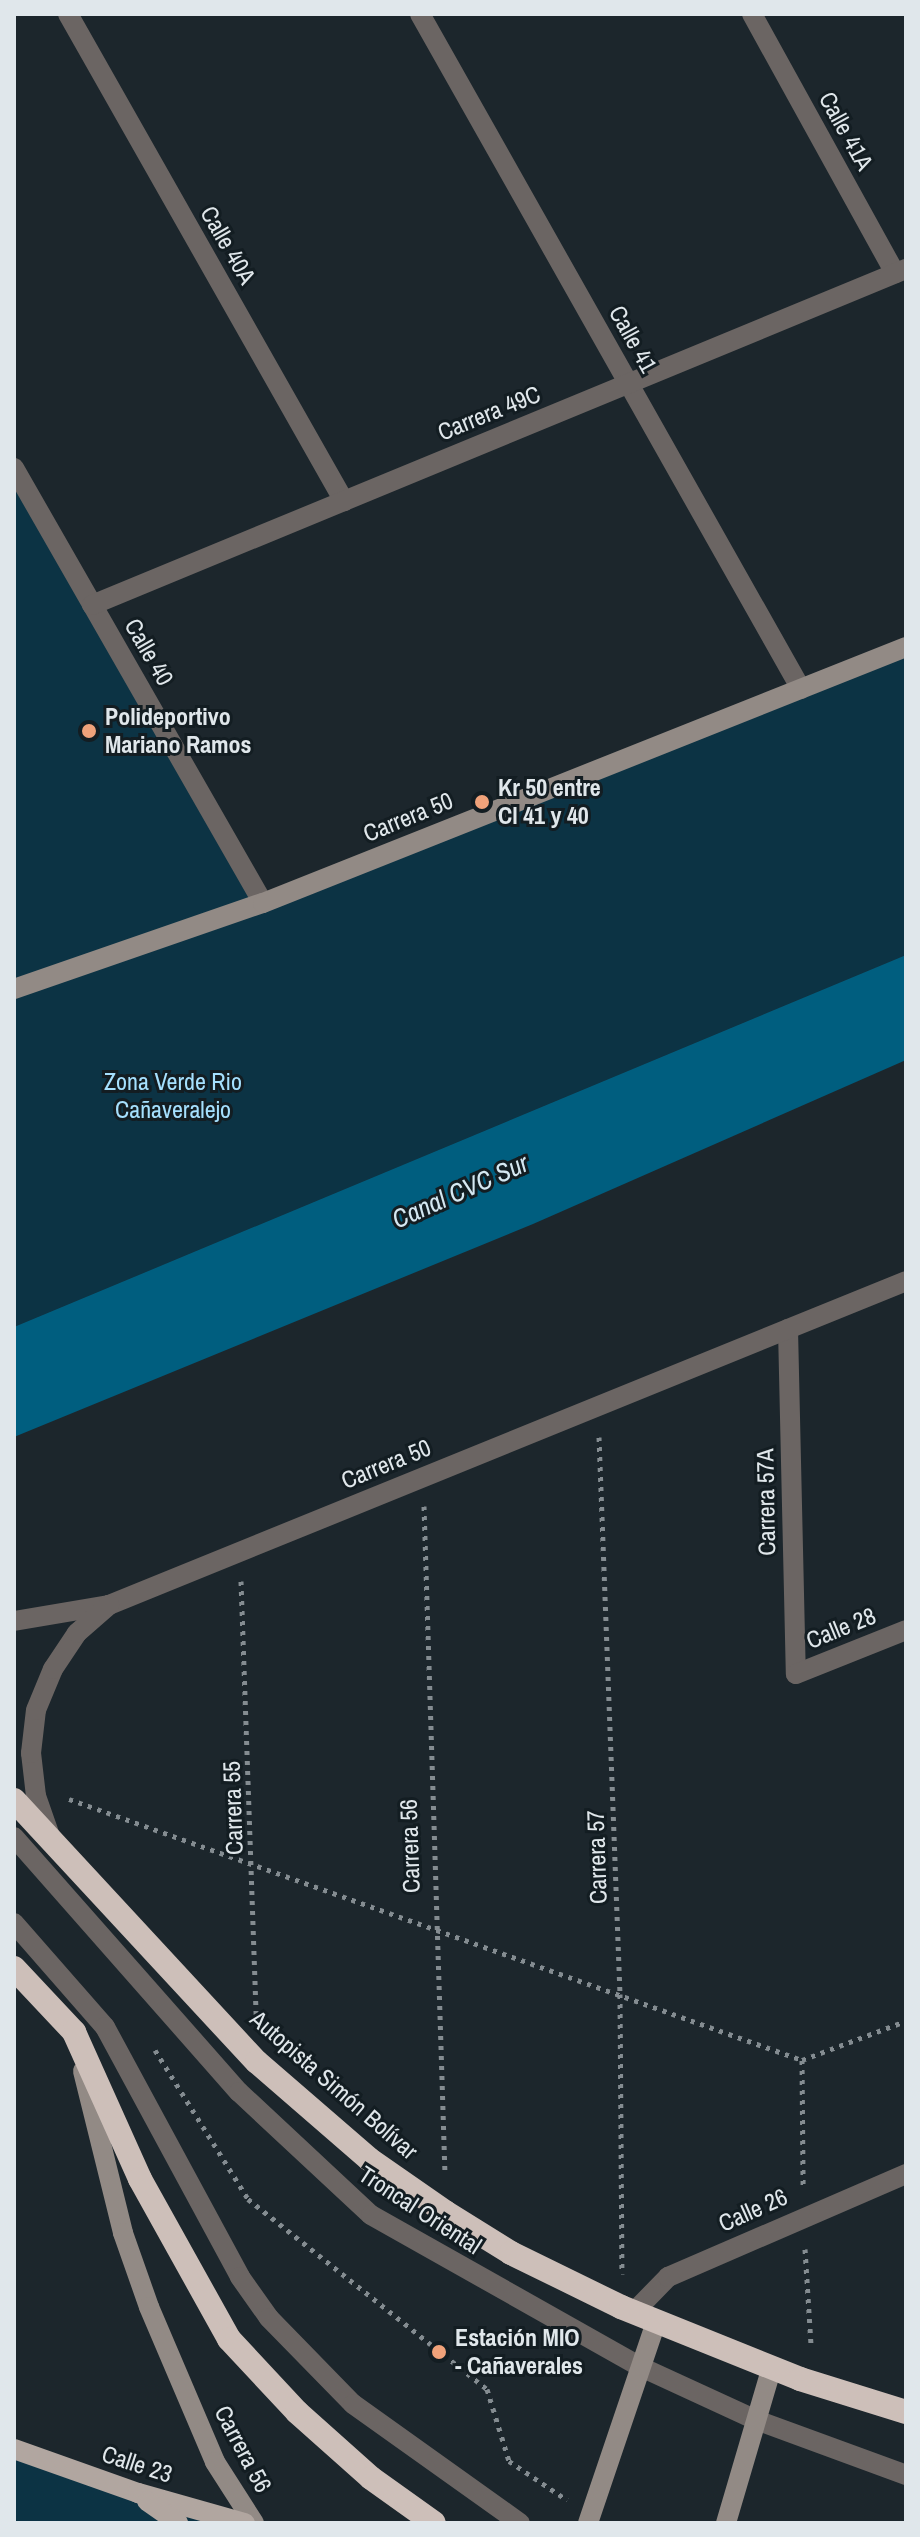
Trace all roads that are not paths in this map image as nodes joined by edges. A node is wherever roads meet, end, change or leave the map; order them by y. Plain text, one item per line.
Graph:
1 (68, 14) edge
2 (420, 14) edge
3 (752, 14) edge
4 (900, 271) edge
5 (629, 384) junction
6 (14, 468) edge
7 (344, 501) junction
8 (92, 605) junction
9 (906, 647) edge
10 (801, 689) junction
11 (263, 903) junction
12 (14, 989) edge
13 (906, 1281) edge
14 (788, 1329) junction
15 (109, 1605) junction
16 (14, 1621) edge
17 (906, 1630) edge
18 (796, 1674) joint
19 (14, 1800) edge
20 (50, 1836) junction
21 (14, 1837) edge
22 (14, 1923) edge
23 (14, 1968) edge
24 (74, 2032) junction
25 (906, 2174) edge
26 (637, 2314) junction
27 (641, 2367) junction
28 (772, 2367) junction
29 (906, 2412) edge
30 (756, 2420) junction
31 (14, 2449) edge
32 (906, 2475) edge
33 (138, 2493) junction
34 (178, 2523) edge
35 (245, 2523) edge
36 (254, 2523) edge
37 (434, 2523) edge
38 (520, 2523) edge
39 (588, 2523) edge
40 (726, 2523) edge

1 - 7 street, Calle 40A
2 - 5 street, Calle 41
3 - 4 street, Calle 41A
4 - 5 street, Carrera 49C
5 - 7 street, Carrera 49C
5 - 10 street, Calle 41
6 - 8 street, Calle 40
7 - 8 street, Carrera 49C
8 - 11 street, Calle 40
9 - 10 street, Carrera 50
10 - 11 street, Carrera 50
11 - 12 street, Carrera 50
13 - 14 street, Carrera 50
14 - 15 street, Carrera 50
14 - 18 street, Carrera 57A
15 - 16 street, Carrera 50
15 - 20 street, Carrera 50
17 - 18 street, Calle 28
19 - 20 highway, Autopista Simón Bolívar
20 - 26 highway, Autopista Simón Bolívar
21 - 27 street, Troncal Oriental
22 - 38 street
23 - 24 highway
24 - 36 street, Carrera 56
24 - 37 highway
25 - 26 street, Calle 26
26 - 27 street
26 - 28 highway, Autopista Simón Bolívar
27 - 30 street, Troncal Oriental
27 - 39 street
28 - 29 highway, Autopista Simón Bolívar
28 - 30 street
30 - 32 street, Troncal Oriental
30 - 40 street
31 - 33 main road, Calle 23
33 - 34 main road
33 - 35 main road, Calle 23

